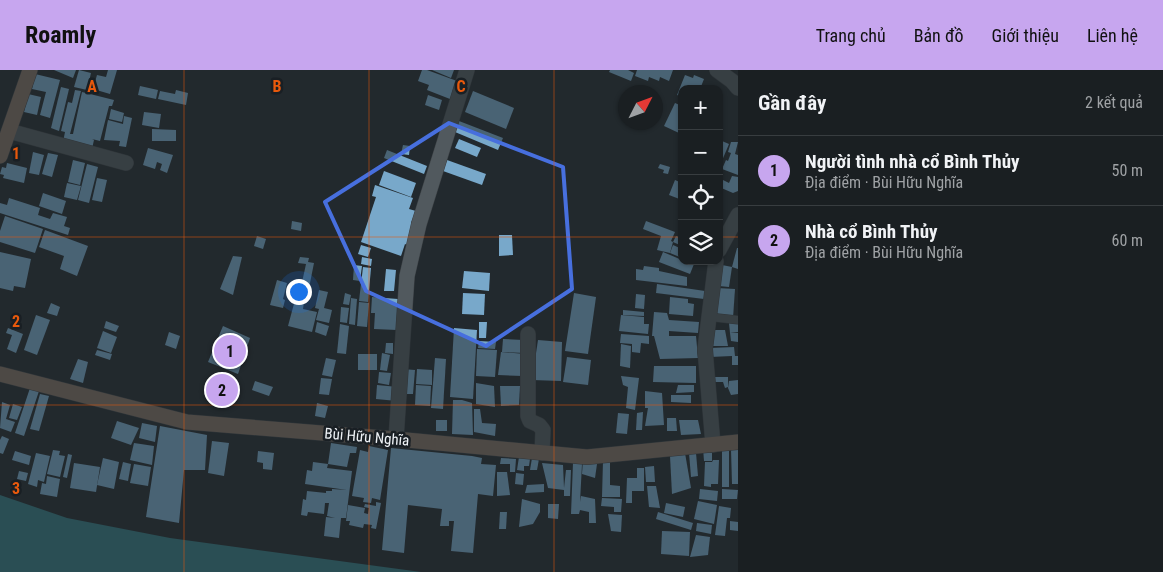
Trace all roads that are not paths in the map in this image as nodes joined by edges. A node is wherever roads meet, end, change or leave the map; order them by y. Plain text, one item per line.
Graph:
1 (30, 70) edge
2 (467, 70) edge
3 (717, 70) edge
4 (738, 88) edge
5 (9, 131) junction
6 (0, 156) edge
7 (126, 163) dead end
8 (738, 215) edge
9 (723, 243) edge
10 (716, 265) edge
11 (710, 318) junction
12 (738, 320) edge
13 (528, 334) dead end
14 (0, 374) edge
15 (396, 439) junction
16 (738, 442) edge
17 (713, 445) junction
18 (542, 453) junction

1 - 5 street
2 - 15 street
3 - 4 street
5 - 6 street
5 - 7 street
8 - 9 street
10 - 11 street
11 - 12 lane
11 - 17 street
13 - 18 street
14 - 15 street, Bùi Hữu Nghĩa
15 - 18 street, Bùi Hữu Nghĩa
16 - 17 street, Bùi Hữu Nghĩa
17 - 18 street, Bùi Hữu Nghĩa

